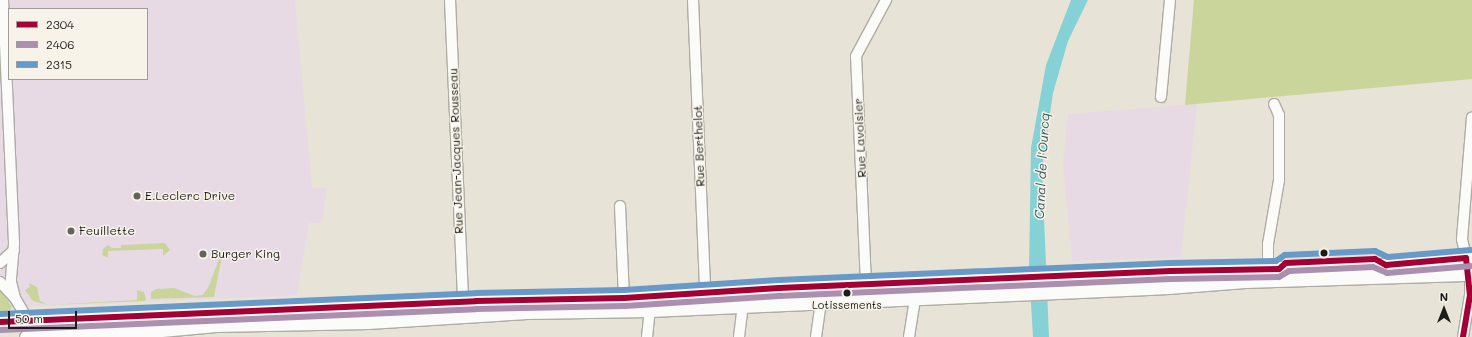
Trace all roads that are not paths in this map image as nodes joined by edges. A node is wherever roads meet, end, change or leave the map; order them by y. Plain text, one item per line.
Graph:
1 (4, 0) edge
2 (450, 0) edge
3 (693, 0) edge
4 (886, 0) edge
5 (1170, 0) edge
6 (1161, 97) dead end
7 (1274, 104) dead end
8 (1472, 117) edge
9 (620, 206) dead end
10 (14, 250) junction
11 (1469, 258) edge
12 (0, 264) edge
13 (1268, 270) junction
14 (1471, 273) edge
15 (0, 282) edge
16 (866, 284) junction
17 (1055, 285) junction
18 (1027, 286) junction
19 (705, 291) junction
20 (15, 298) junction
21 (624, 298) junction
22 (915, 298) junction
23 (463, 302) junction
24 (821, 302) junction
25 (743, 306) junction
26 (650, 310) junction
27 (29, 321) junction
28 (0, 322) edge
29 (68, 336) edge
30 (33, 337) edge
31 (647, 337) edge
32 (739, 337) edge
33 (816, 337) edge
34 (909, 337) edge
35 (1463, 337) edge

1 - 10 street
2 - 23 street, Rue Jean-Jacques Rousseau
3 - 19 street, Rue Berthelot
4 - 16 street, Rue Lavoisier
5 - 6 street
7 - 13 street
8 - 11 street
9 - 21 street
10 - 12 street
10 - 20 street
11 - 13 main road
11 - 14 street
13 - 17 main road
14 - 17 main road
14 - 35 street
15 - 20 street
16 - 18 main road
16 - 19 main road
17 - 18 main road
18 - 22 main road
19 - 21 main road
20 - 27 street
21 - 23 main road
22 - 24 main road
22 - 34 street
23 - 27 main road
24 - 25 main road
24 - 33 street
25 - 26 main road
25 - 32 street
26 - 29 main road
26 - 31 street
27 - 28 main road
27 - 30 street
29 - 30 main road

